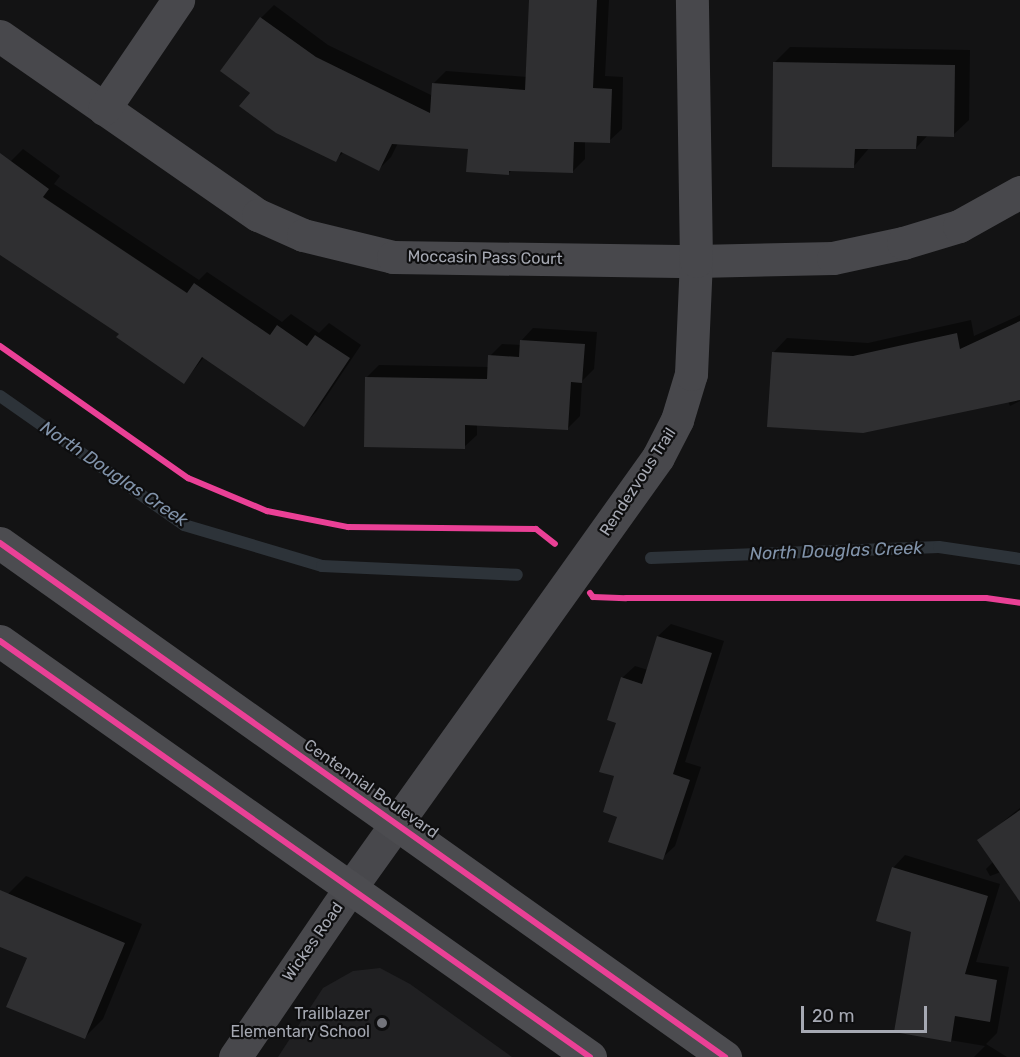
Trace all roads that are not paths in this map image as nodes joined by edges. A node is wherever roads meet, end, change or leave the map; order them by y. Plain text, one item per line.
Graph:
1 (178, 0) edge
2 (692, 0) edge
3 (0, 36) edge
4 (104, 109) junction
5 (1020, 192) edge
6 (696, 261) junction
7 (0, 543) edge
8 (0, 641) edge
9 (397, 824) junction
10 (351, 887) junction
11 (235, 1057) edge
12 (590, 1057) edge
13 (725, 1057) edge

1 - 4 street
2 - 6 street, Rendezvous Trail
3 - 4 street, Moccasin Pass Court
4 - 6 street, Moccasin Pass Court
5 - 6 street, Moccasin Pass Court
6 - 9 street, Rendezvous Trail
7 - 9 main road, Centennial Boulevard
8 - 10 main road
9 - 10 street, Rendezvous Trail
9 - 13 main road, Centennial Boulevard
10 - 11 street, Wickes Road
10 - 12 main road

